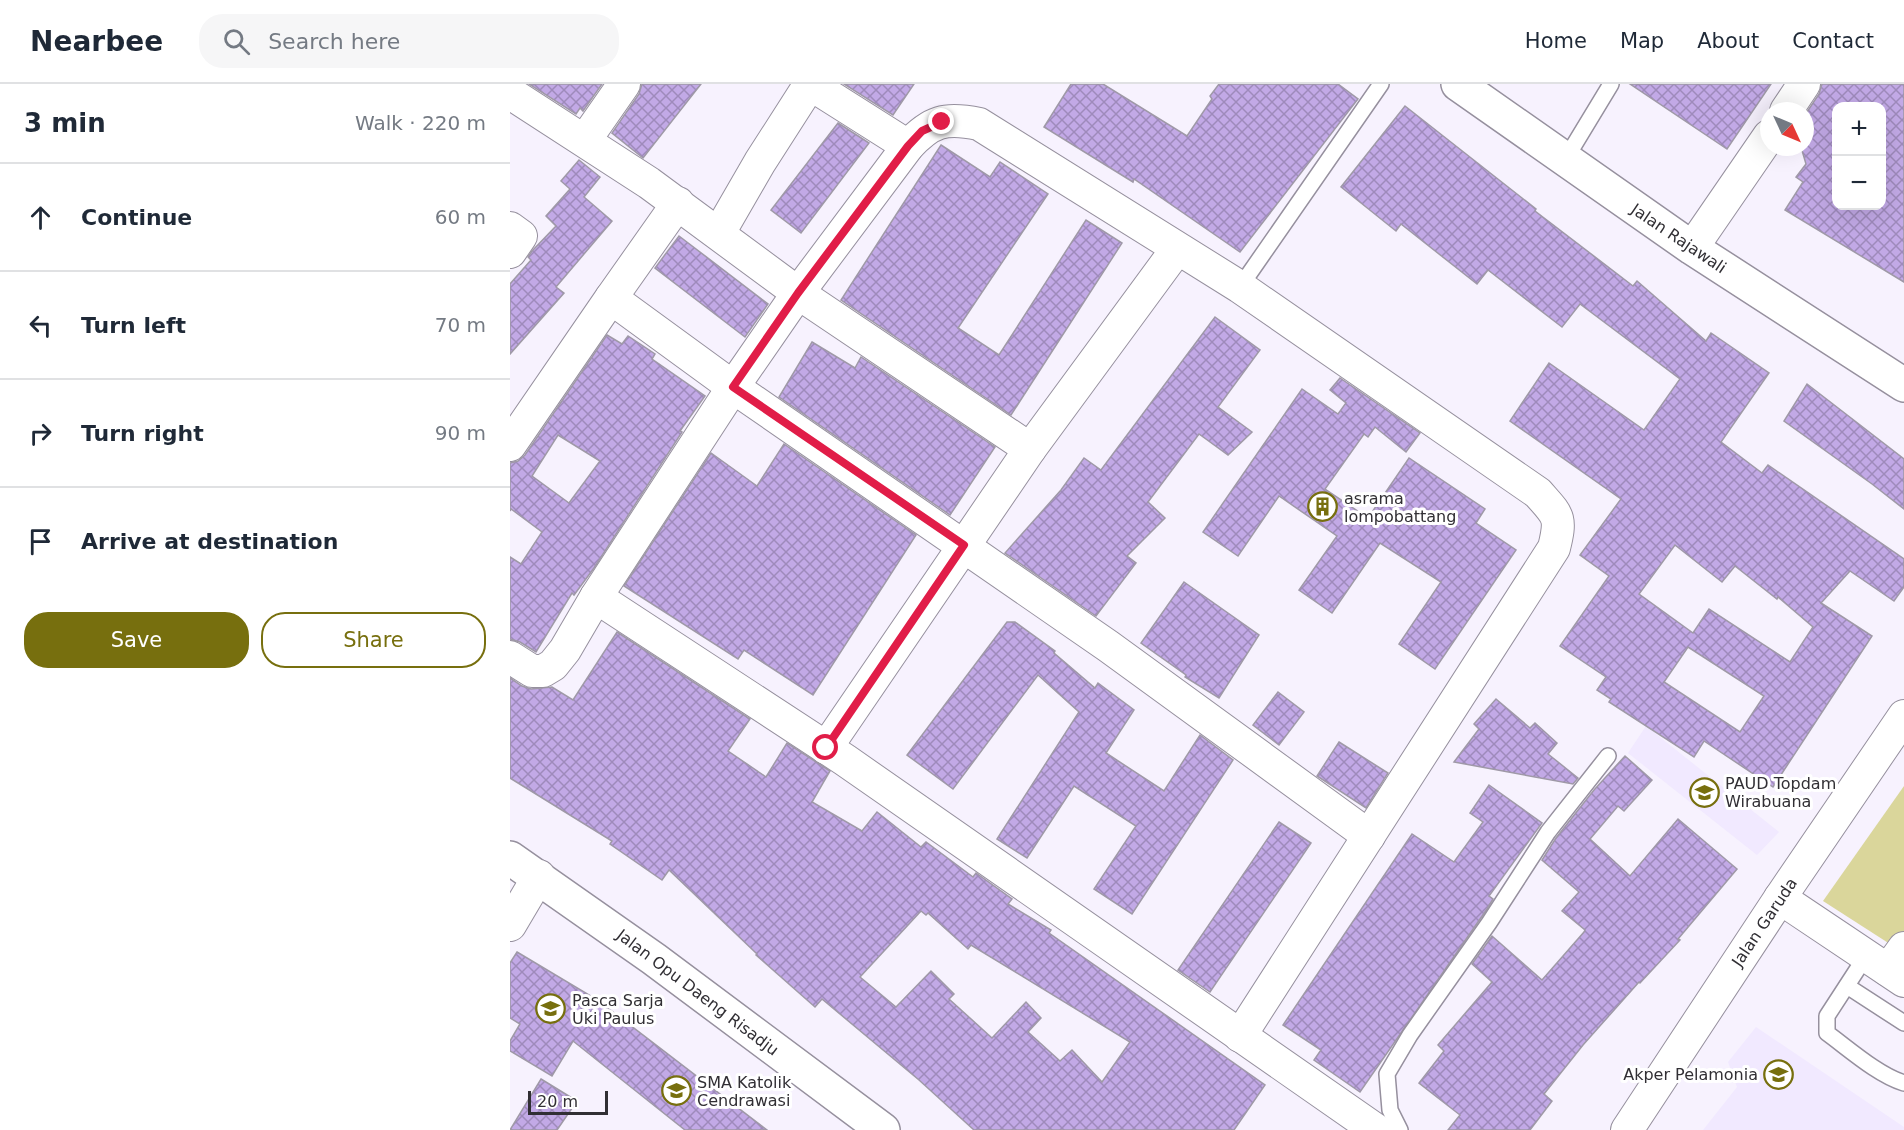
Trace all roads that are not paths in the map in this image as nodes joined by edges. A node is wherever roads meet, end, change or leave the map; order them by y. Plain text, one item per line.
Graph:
1 (624, 84) edge
2 (810, 84) edge
3 (1381, 84) edge
4 (1458, 84) edge
5 (1611, 84) edge
6 (1804, 84) edge
7 (510, 93) edge
8 (1792, 102) edge
9 (585, 140) junction
10 (908, 146) junction
11 (1760, 149) edge
12 (1565, 160) junction
13 (666, 195) junction
14 (510, 228) edge
15 (719, 233) junction
16 (1692, 248) junction
17 (1177, 249) junction
18 (510, 252) edge
19 (1240, 287) junction
20 (798, 293) junction
21 (611, 297) junction
22 (1904, 385) edge
23 (733, 387) junction
24 (510, 445) edge
25 (1030, 449) junction
26 (964, 545) junction
27 (596, 597) junction
28 (510, 657) edge
29 (1904, 716) edge
30 (826, 748) junction
31 (1608, 756) dead end
32 (1369, 836) junction
33 (510, 858) edge
34 (538, 876) junction
35 (1780, 898) junction
36 (510, 925) edge
37 (1891, 964) edge
38 (1847, 986) junction
39 (1904, 1023) edge
40 (1240, 1036) junction
41 (1904, 1083) edge
42 (883, 1130) edge
43 (1376, 1130) edge
44 (1400, 1130) edge
45 (1627, 1130) edge

1 - 9 street
2 - 10 street
2 - 15 street
3 - 19 lane
4 - 12 main road, Jalan Rajawali
5 - 12 lane
6 - 8 street
7 - 9 street
9 - 13 street
10 - 17 street
10 - 20 street
11 - 16 street
12 - 16 main road, Jalan Rajawali
13 - 15 street
13 - 21 street
14 - 18 street
15 - 20 street
16 - 22 main road, Jalan Rajawali
17 - 19 street
17 - 25 street
19 - 32 street
20 - 23 street
20 - 25 street
21 - 23 street
21 - 24 street
23 - 26 street
23 - 27 street
25 - 26 street
26 - 30 street
26 - 32 street
27 - 28 street
27 - 30 street
29 - 35 street, Jalan Garuda
30 - 40 street
31 - 44 lane
32 - 40 street
33 - 34 main road, Jalan Opu Daeng Risadju
34 - 36 street
34 - 42 main road, Jalan Opu Daeng Risadju
35 - 37 street
35 - 45 street, Jalan Garuda
37 - 38 lane
38 - 39 lane
38 - 41 lane
40 - 43 street

